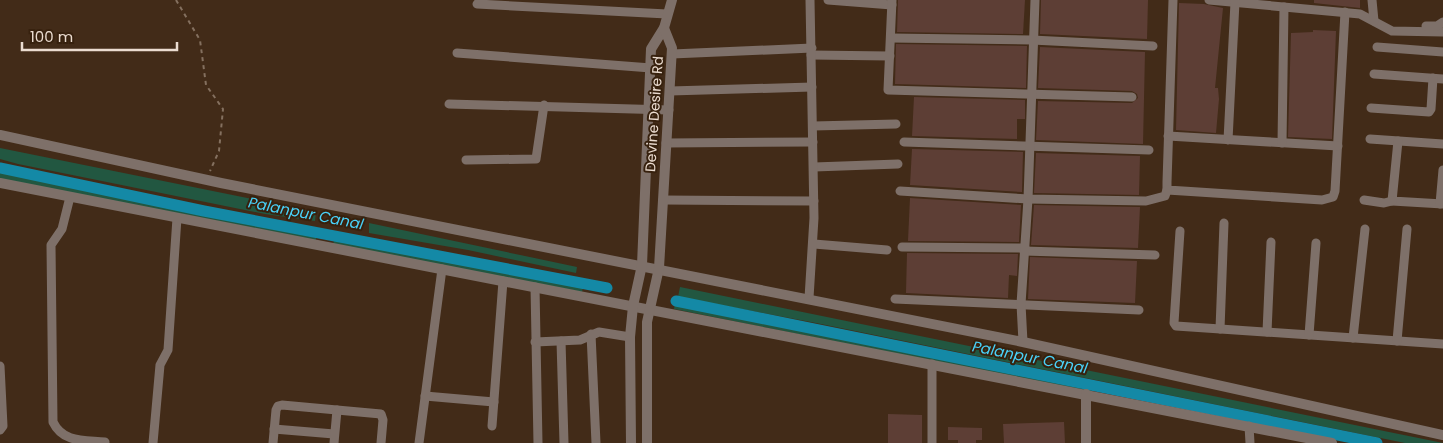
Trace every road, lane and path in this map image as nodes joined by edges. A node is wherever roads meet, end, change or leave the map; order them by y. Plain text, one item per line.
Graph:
1 (176, 0) edge
2 (672, 0) edge
3 (810, 0) edge
4 (828, 0) edge
5 (1035, 0) edge
6 (1173, 0) edge
7 (1209, 0) edge
8 (1372, 0) edge
9 (892, 2) edge
10 (1235, 2) junction
11 (477, 4) dead end
12 (1284, 7) junction
13 (1345, 12) junction
14 (667, 14) junction
15 (1374, 21) junction
16 (1443, 22) edge
17 (1403, 27) dead end
18 (664, 28) junction
19 (1443, 32) edge
20 (891, 38) junction
21 (1032, 40) junction
22 (1153, 46) dead end
23 (1377, 47) dead end
24 (812, 52) junction
25 (1443, 52) edge
26 (457, 54) dead end
27 (672, 54) junction
28 (890, 56) junction
29 (651, 68) junction
30 (1374, 74) dead end
31 (1433, 78) junction
32 (1443, 79) edge
33 (812, 87) junction
34 (670, 91) junction
35 (1030, 94) junction
36 (1132, 97) dead end
37 (449, 104) dead end
38 (544, 105) junction
39 (1371, 108) dead end
40 (649, 110) junction
41 (668, 110) junction
42 (896, 124) dead end
43 (813, 126) junction
44 (0, 136) edge
45 (1168, 136) junction
46 (1370, 139) dead end
47 (1228, 140) junction
48 (1398, 141) junction
49 (814, 142) junction
50 (904, 142) dead end
51 (666, 143) junction
52 (1282, 143) junction
53 (1443, 144) edge
54 (1028, 146) junction
55 (1338, 146) junction
56 (1149, 150) dead end
57 (466, 160) dead end
58 (898, 164) dead end
59 (814, 167) junction
60 (1443, 170) edge
61 (206, 180) junction
62 (0, 183) edge
63 (1167, 190) junction
64 (900, 191) dead end
65 (70, 197) junction
66 (663, 200) junction
67 (1028, 200) junction
68 (1364, 200) dead end
69 (1392, 201) junction
70 (814, 202) junction
71 (1442, 204) edge
72 (177, 218) junction
73 (1224, 223) dead end
74 (1365, 229) dead end
75 (1407, 229) dead end
76 (1180, 232) dead end
77 (1271, 242) dead end
78 (1316, 242) dead end
79 (814, 244) junction
80 (902, 247) dead end
81 (1024, 249) junction
82 (887, 250) dead end
83 (1155, 255) dead end
84 (642, 265) junction
85 (659, 268) junction
86 (442, 269) junction
87 (503, 281) junction
88 (535, 287) junction
89 (809, 298) junction
90 (895, 299) dead end
91 (1021, 304) junction
92 (633, 306) junction
93 (649, 309) junction
94 (1139, 310) dead end
95 (1220, 329) junction
96 (1267, 332) junction
97 (591, 334) junction
98 (1309, 335) junction
99 (630, 337) junction
100 (1354, 338) junction
101 (1443, 339) edge
102 (561, 341) junction
103 (1398, 341) junction
104 (535, 342) junction
105 (1023, 342) junction
106 (1443, 344) edge
107 (932, 364) junction
108 (0, 366) edge
109 (1, 388) edge
110 (1086, 394) junction
111 (425, 396) junction
112 (494, 402) junction
113 (336, 410) junction
114 (492, 426) dead end
115 (1249, 426) junction
116 (0, 430) edge
117 (274, 430) junction
118 (1443, 435) edge
119 (334, 438) edge
120 (105, 442) edge
121 (1321, 442) edge
122 (153, 443) edge
123 (273, 443) edge
124 (381, 443) edge
125 (419, 443) edge
126 (538, 443) edge
127 (564, 443) edge
128 (596, 443) edge
129 (631, 443) edge
130 (647, 443) edge
131 (932, 443) edge
132 (1086, 443) edge
133 (1250, 443) edge
134 (1332, 443) edge

1 - 61 path
2 - 14 street
3 - 24 street
4 - 9 street
5 - 21 street
6 - 45 street
7 - 10 street
8 - 15 street
9 - 20 street
10 - 12 street
10 - 47 street
11 - 14 street
12 - 13 street
12 - 52 street
13 - 15 street
13 - 55 street
14 - 18 street
15 - 19 street
16 - 17 street
18 - 27 street, Devine Desire Rd
18 - 29 street, Devine Desire Rd
20 - 21 street
20 - 28 street
21 - 22 street
21 - 35 street
23 - 25 street
24 - 27 street
24 - 28 street
24 - 33 street
26 - 29 street
27 - 34 street, Devine Desire Rd
28 - 35 street
29 - 40 street, Devine Desire Rd
30 - 31 street
31 - 32 street
31 - 39 street
33 - 34 street
33 - 43 street
34 - 41 street, Devine Desire Rd
35 - 36 street
35 - 54 street
37 - 38 street
38 - 40 street
38 - 57 street
40 - 41 street
40 - 84 street, Devine Desire Rd
41 - 51 street, Devine Desire Rd
42 - 43 street
43 - 49 street
44 - 61 street
45 - 47 street
45 - 63 street
46 - 48 street
47 - 52 street
48 - 53 street
48 - 69 street
49 - 51 street
49 - 59 street
50 - 54 street
51 - 66 street, Devine Desire Rd
52 - 55 street
54 - 56 street
54 - 67 street
55 - 63 street
58 - 59 street
59 - 70 street
60 - 71 street
61 - 84 street
62 - 65 street
63 - 67 street
64 - 67 street
65 - 72 street
65 - 120 street
66 - 70 street
66 - 85 street, Devine Desire Rd
67 - 81 street
68 - 69 street
69 - 71 street
70 - 79 street
72 - 86 street
72 - 122 street
73 - 95 street
74 - 100 street
75 - 103 street
76 - 95 street
77 - 96 street
78 - 98 street
79 - 82 street
79 - 89 street
80 - 81 street
81 - 83 street
81 - 91 street
84 - 85 street
84 - 92 street, Devine Desire Rd
85 - 89 street
85 - 93 street, Devine Desire Rd
86 - 87 street
86 - 111 street
87 - 88 street
87 - 112 street
88 - 92 street
88 - 104 street
89 - 105 street
90 - 91 street
91 - 94 street
91 - 105 street
92 - 93 street
92 - 99 street, Devine Desire Rd
93 - 107 street
93 - 130 street, Devine Desire Rd
95 - 96 street
96 - 98 street
97 - 99 street
97 - 102 street
97 - 128 street
98 - 100 street
99 - 129 street, Devine Desire Rd
100 - 103 street
101 - 106 street
102 - 104 street
102 - 127 street
103 - 106 street
104 - 126 street
105 - 118 street
107 - 110 street
107 - 131 street
108 - 109 street
109 - 116 street
110 - 115 street
110 - 132 street
111 - 112 street
111 - 125 street
112 - 114 street
113 - 117 street
113 - 119 street
113 - 124 street
115 - 121 street
115 - 133 street
117 - 119 street
117 - 123 street
121 - 134 street

